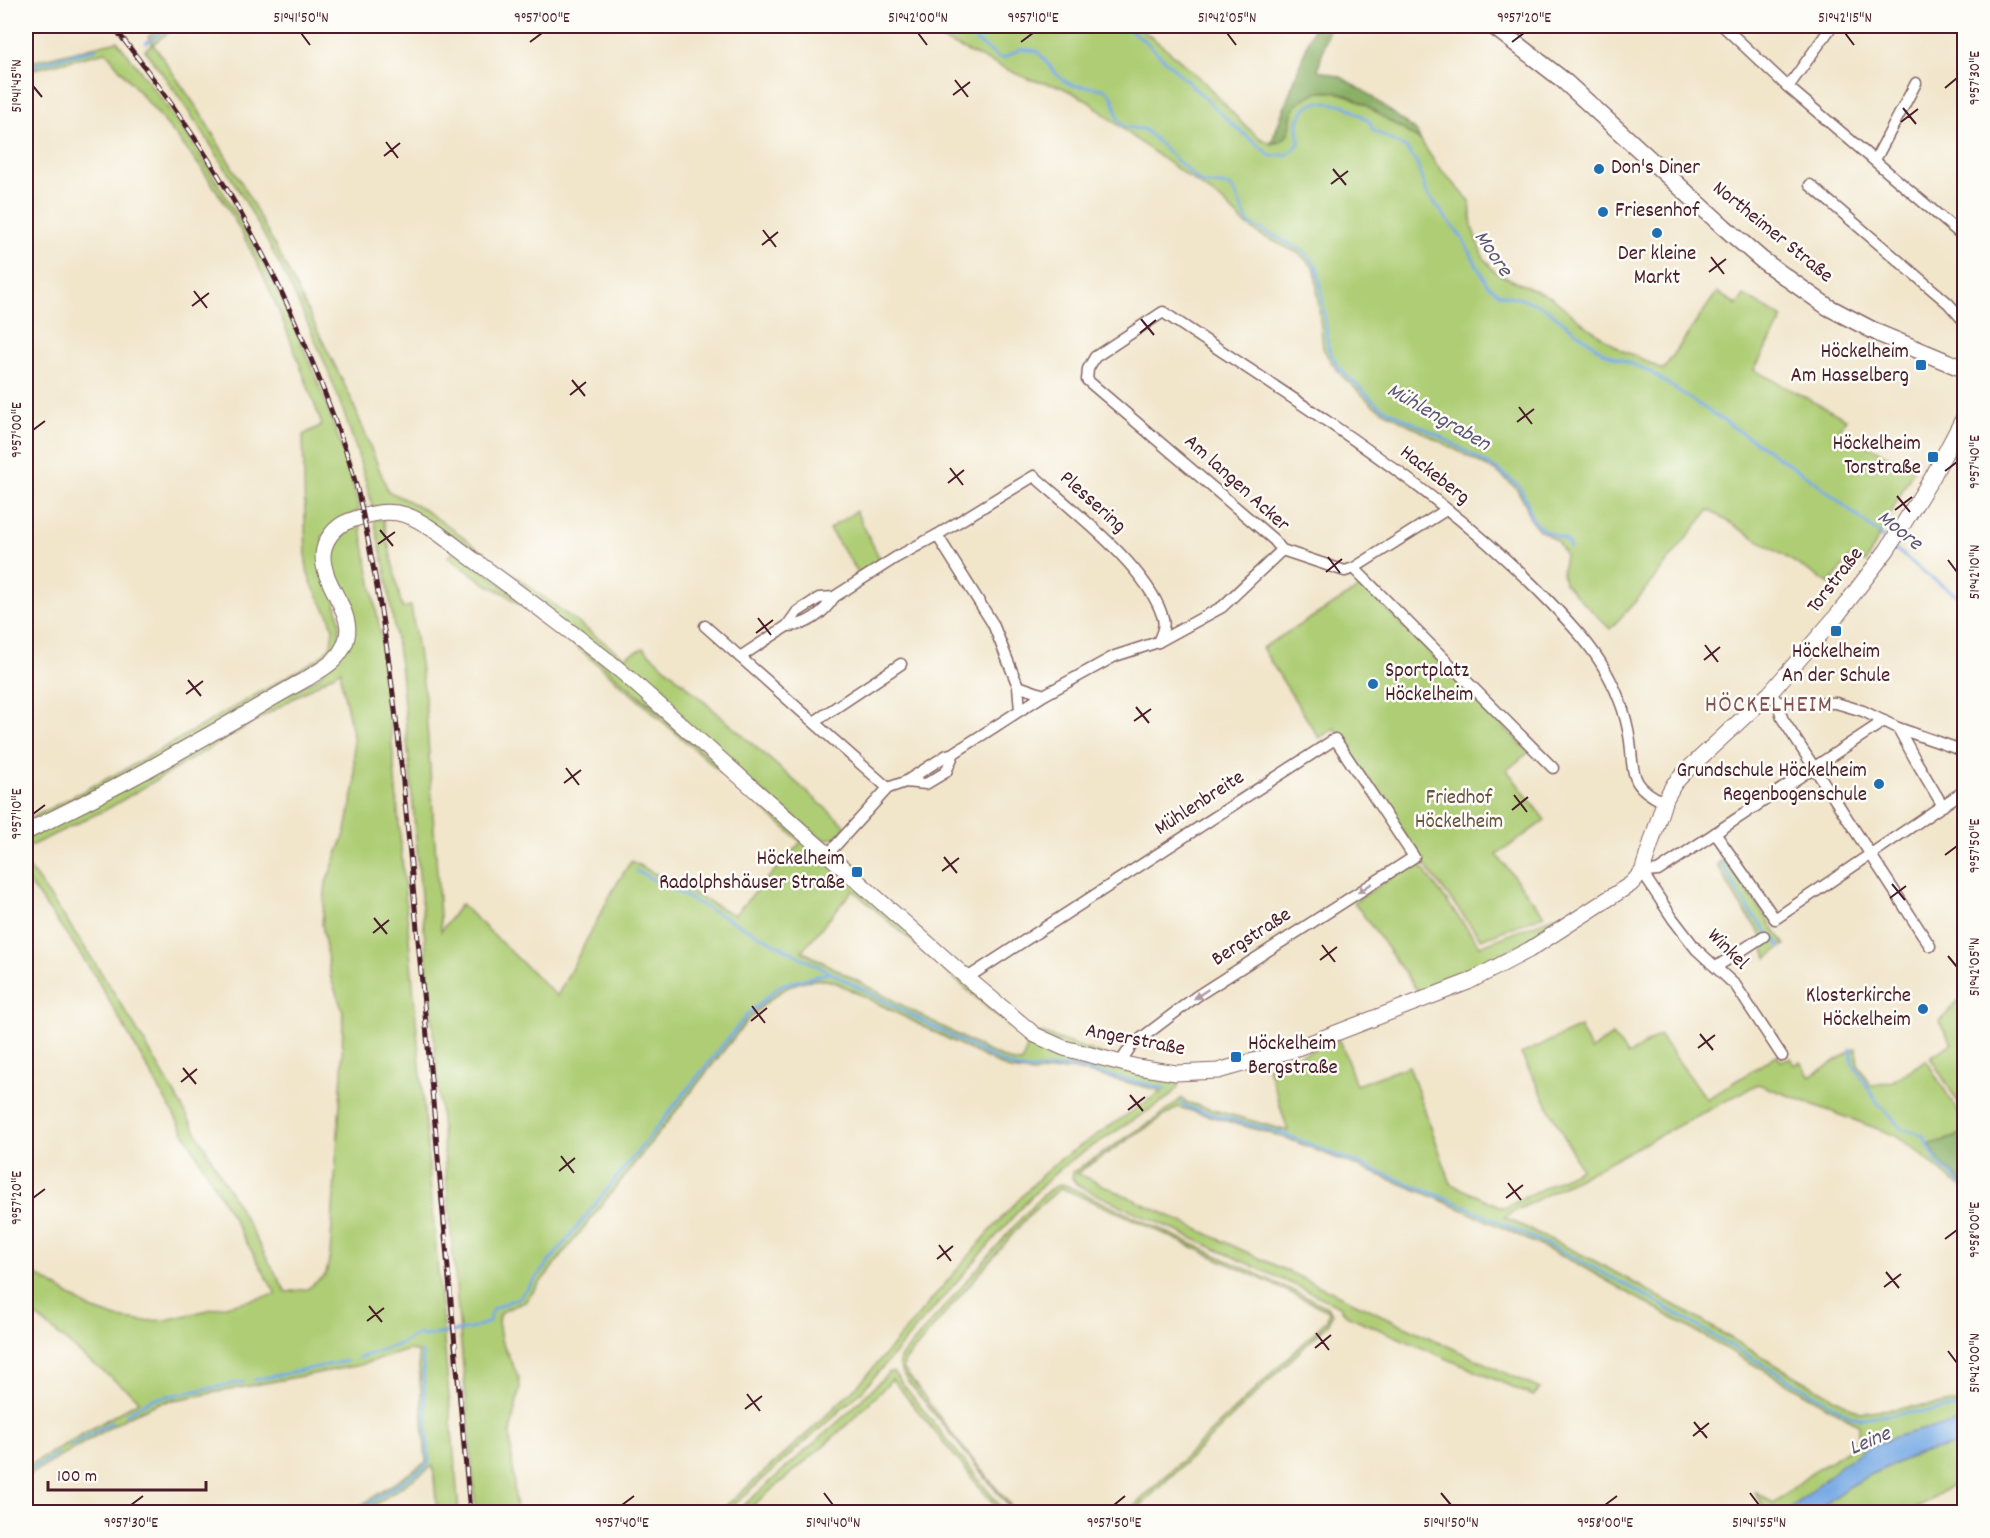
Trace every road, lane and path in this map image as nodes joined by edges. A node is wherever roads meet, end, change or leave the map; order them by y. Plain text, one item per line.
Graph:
1 (1493, 26) edge
2 (1723, 26) edge
3 (1832, 26) edge
4 (1916, 83) dead end
5 (1788, 87) junction
6 (1875, 160) junction
7 (1810, 185) dead end
8 (1963, 232) edge
9 (1965, 321) edge
10 (1088, 369) joint
11 (1965, 369) edge
12 (1965, 417) edge
13 (1446, 510) junction
14 (937, 535) junction
15 (1282, 550) junction
16 (1354, 568) junction
17 (1163, 616) junction
18 (705, 626) dead end
19 (1186, 628) junction
20 (1158, 642) junction
21 (740, 657) junction
22 (901, 664) dead end
23 (1018, 686) junction
24 (1044, 695) junction
25 (1774, 698) junction
26 (1020, 710) junction
27 (1884, 721) junction
28 (814, 722) junction
29 (1898, 728) junction
30 (1965, 751) edge
31 (1553, 768) dead end
32 (1814, 768) junction
33 (888, 788) junction
34 (1965, 791) edge
35 (1664, 802) junction
36 (1943, 806) junction
37 (26, 832) edge
38 (1715, 833) junction
39 (828, 854) junction
40 (1871, 854) junction
41 (1414, 857) joint
42 (1642, 872) junction
43 (1764, 936) dead end
44 (1930, 946) dead end
45 (1716, 967) junction
46 (967, 978) junction
47 (1782, 1056) dead end
48 (1120, 1063) junction

1 - 11 main road, Northeimer Straße
2 - 5 street
3 - 5 street
4 - 6 street
5 - 6 street
6 - 8 street
7 - 9 street
10 - 13 street, Hackeberg
10 - 15 street, Am langen Acker
12 - 25 street, Torstraße
13 - 16 street
13 - 35 street, Hackeberg
14 - 17 street, Plessering
14 - 21 street
14 - 23 street
15 - 16 street, Am langen Acker
15 - 19 street
16 - 31 street
17 - 19 street
17 - 20 street
18 - 21 street
19 - 20 street
20 - 24 street
21 - 28 street
22 - 28 street
23 - 24 street
23 - 26 street
24 - 26 street
25 - 27 street
25 - 32 street
25 - 35 street, Torstraße
26 - 33 street
27 - 29 street
27 - 32 street
28 - 33 street
29 - 30 street
29 - 36 street
32 - 38 street
32 - 40 street
33 - 39 street
34 - 36 street
35 - 42 street
36 - 40 street
37 - 39 street, Angerstraße
38 - 40 street
38 - 42 street
39 - 46 street, Angerstraße
40 - 44 street
41 - 46 street, Mühlenbreite
41 -> 48 street, Bergstraße
42 - 45 street, Winkel
42 - 48 street, Angerstraße
43 - 45 street
45 - 47 street, Winkel
46 - 48 street, Angerstraße

